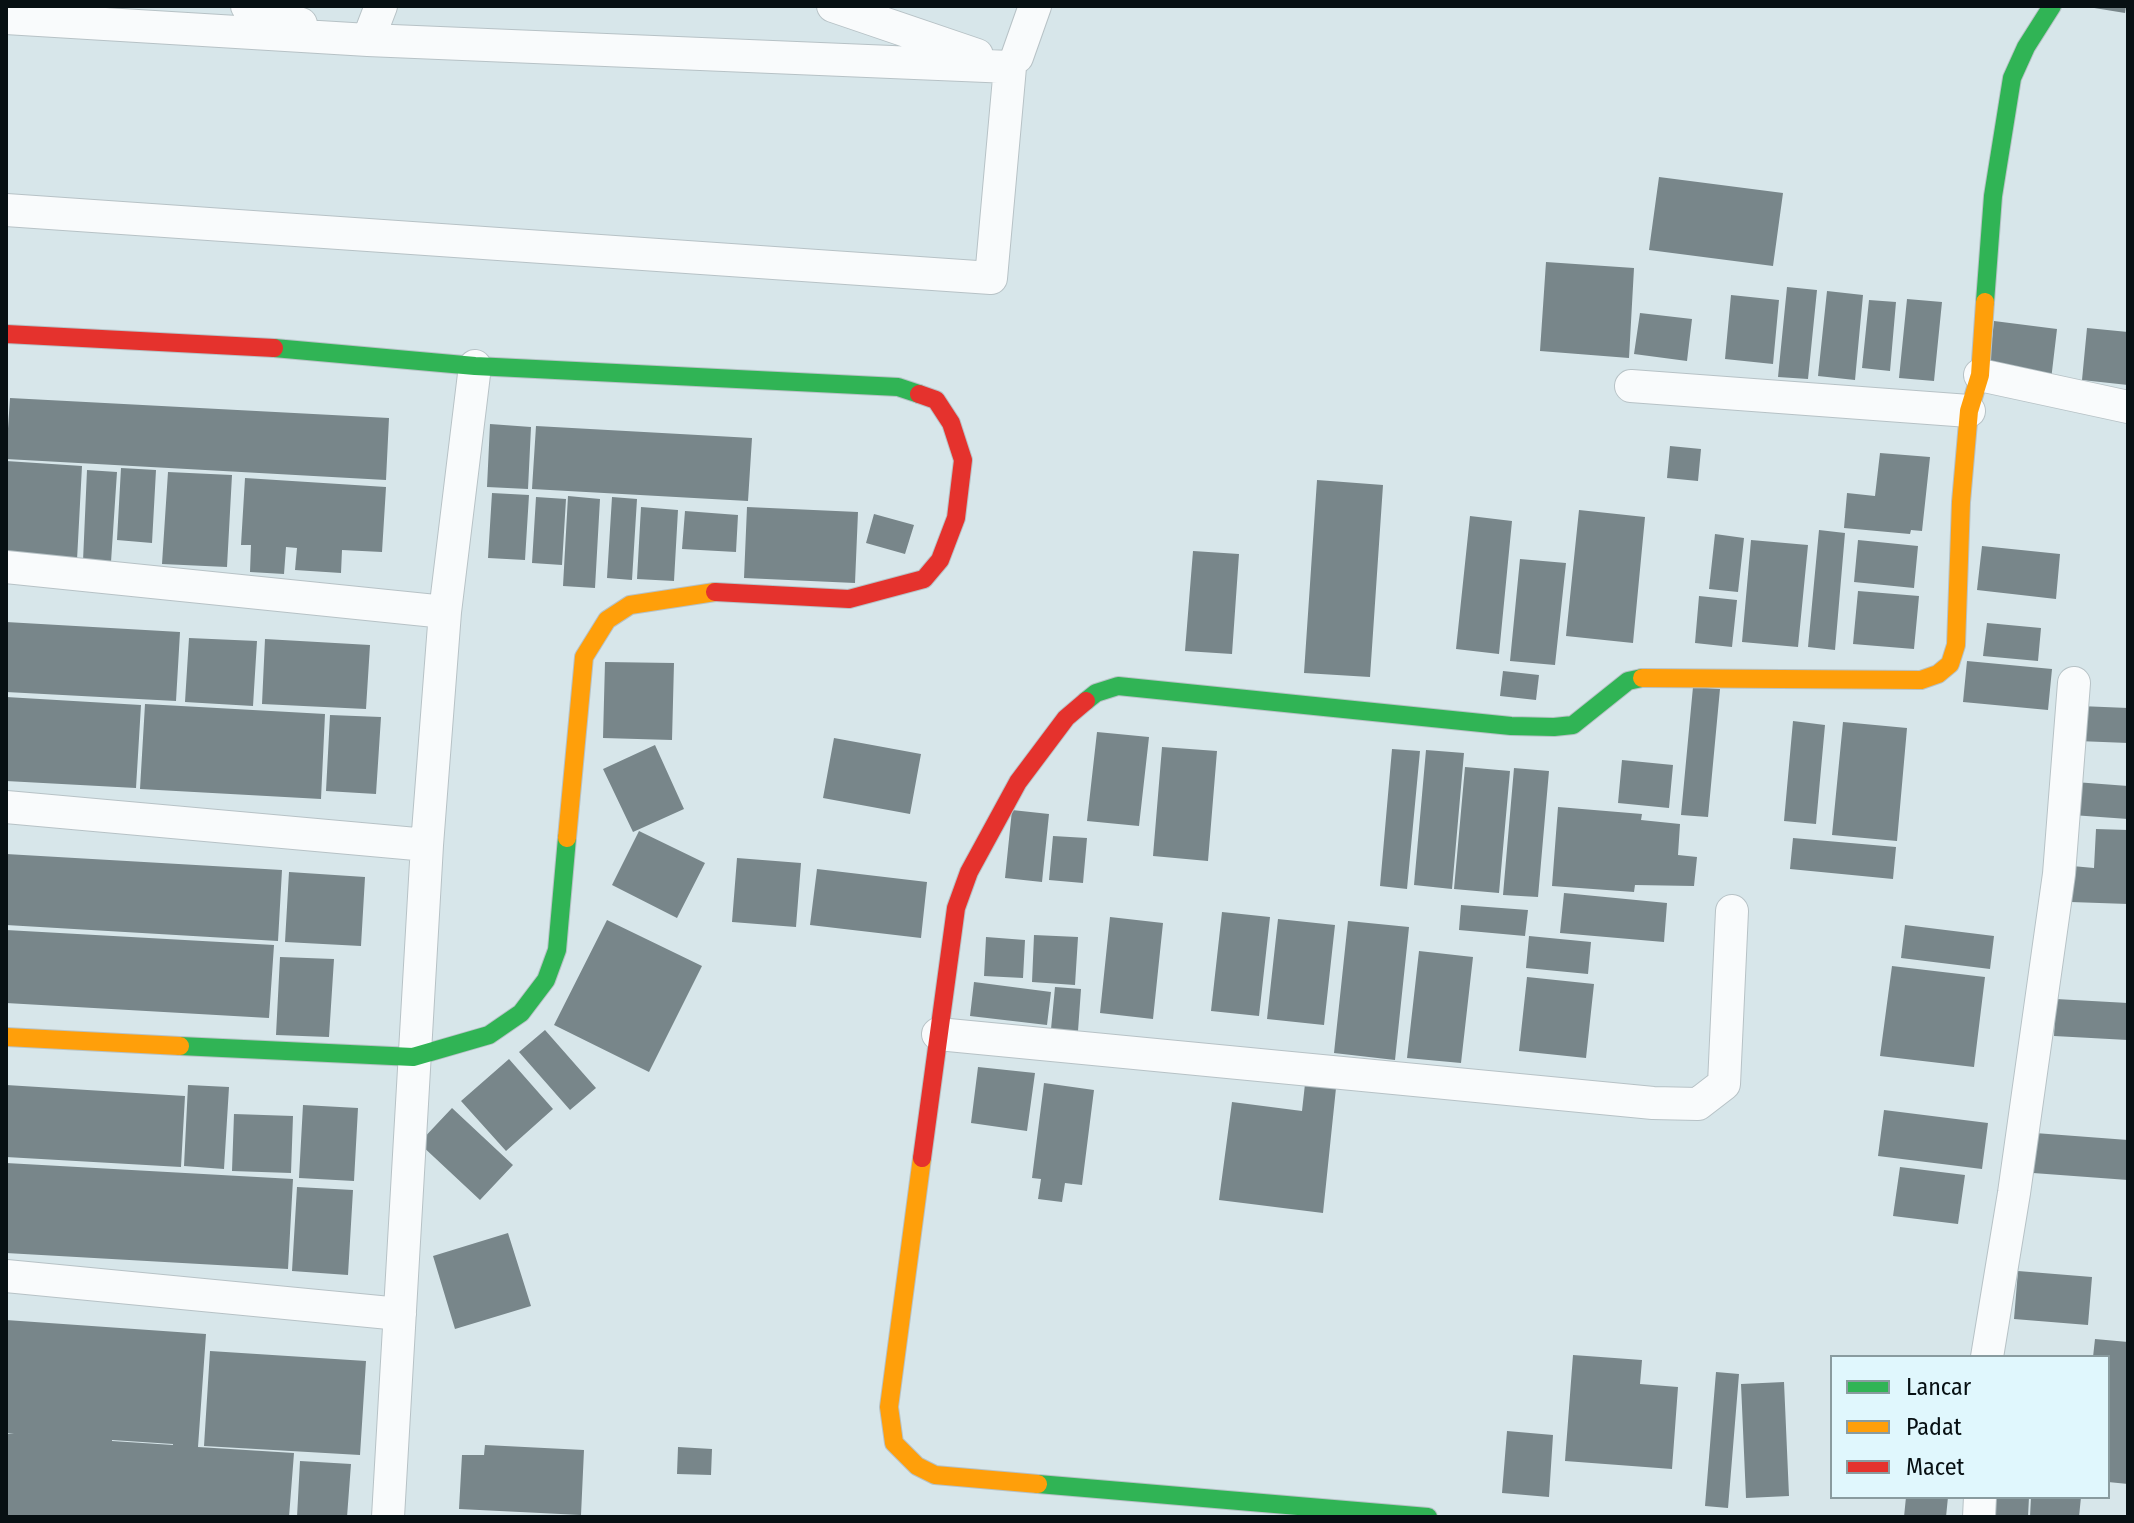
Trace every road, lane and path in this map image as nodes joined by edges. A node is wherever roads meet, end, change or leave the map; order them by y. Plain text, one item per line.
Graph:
1 (247, 6) edge
2 (381, 6) edge
3 (833, 6) edge
4 (1035, 6) edge
5 (2052, 6) edge
6 (6, 18) edge
7 (354, 39) junction
8 (1013, 62) junction
9 (6, 210) edge
10 (6, 334) edge
11 (6, 342) edge
12 (475, 366) junction
13 (1980, 375) junction
14 (1631, 386) dead end
15 (2128, 407) edge
16 (1969, 411) junction
17 (6, 567) edge
18 (445, 612) junction
19 (2074, 683) dead end
20 (6, 807) edge
21 (427, 845) junction
22 (1732, 911) dead end
23 (938, 1034) junction
24 (6, 1037) edge
25 (413, 1057) junction
26 (6, 1276) edge
27 (400, 1314) junction
28 (1987, 1355) edge
29 (388, 1517) edge
30 (1428, 1517) edge

1 - 7 street
2 - 7 street
3 - 8 street
4 - 8 street
5 - 13 street
6 - 7 street
7 - 8 street
8 - 9 street
10 - 11 street
10 - 12 street
12 - 18 street
12 - 25 street
13 - 15 street
13 - 16 street
14 - 16 street
16 - 23 street
17 - 18 street
18 - 21 street
19 - 28 street
20 - 21 street
21 - 25 street
22 - 23 street
23 - 30 street
24 - 25 street
25 - 27 street
26 - 27 street
27 - 29 street

